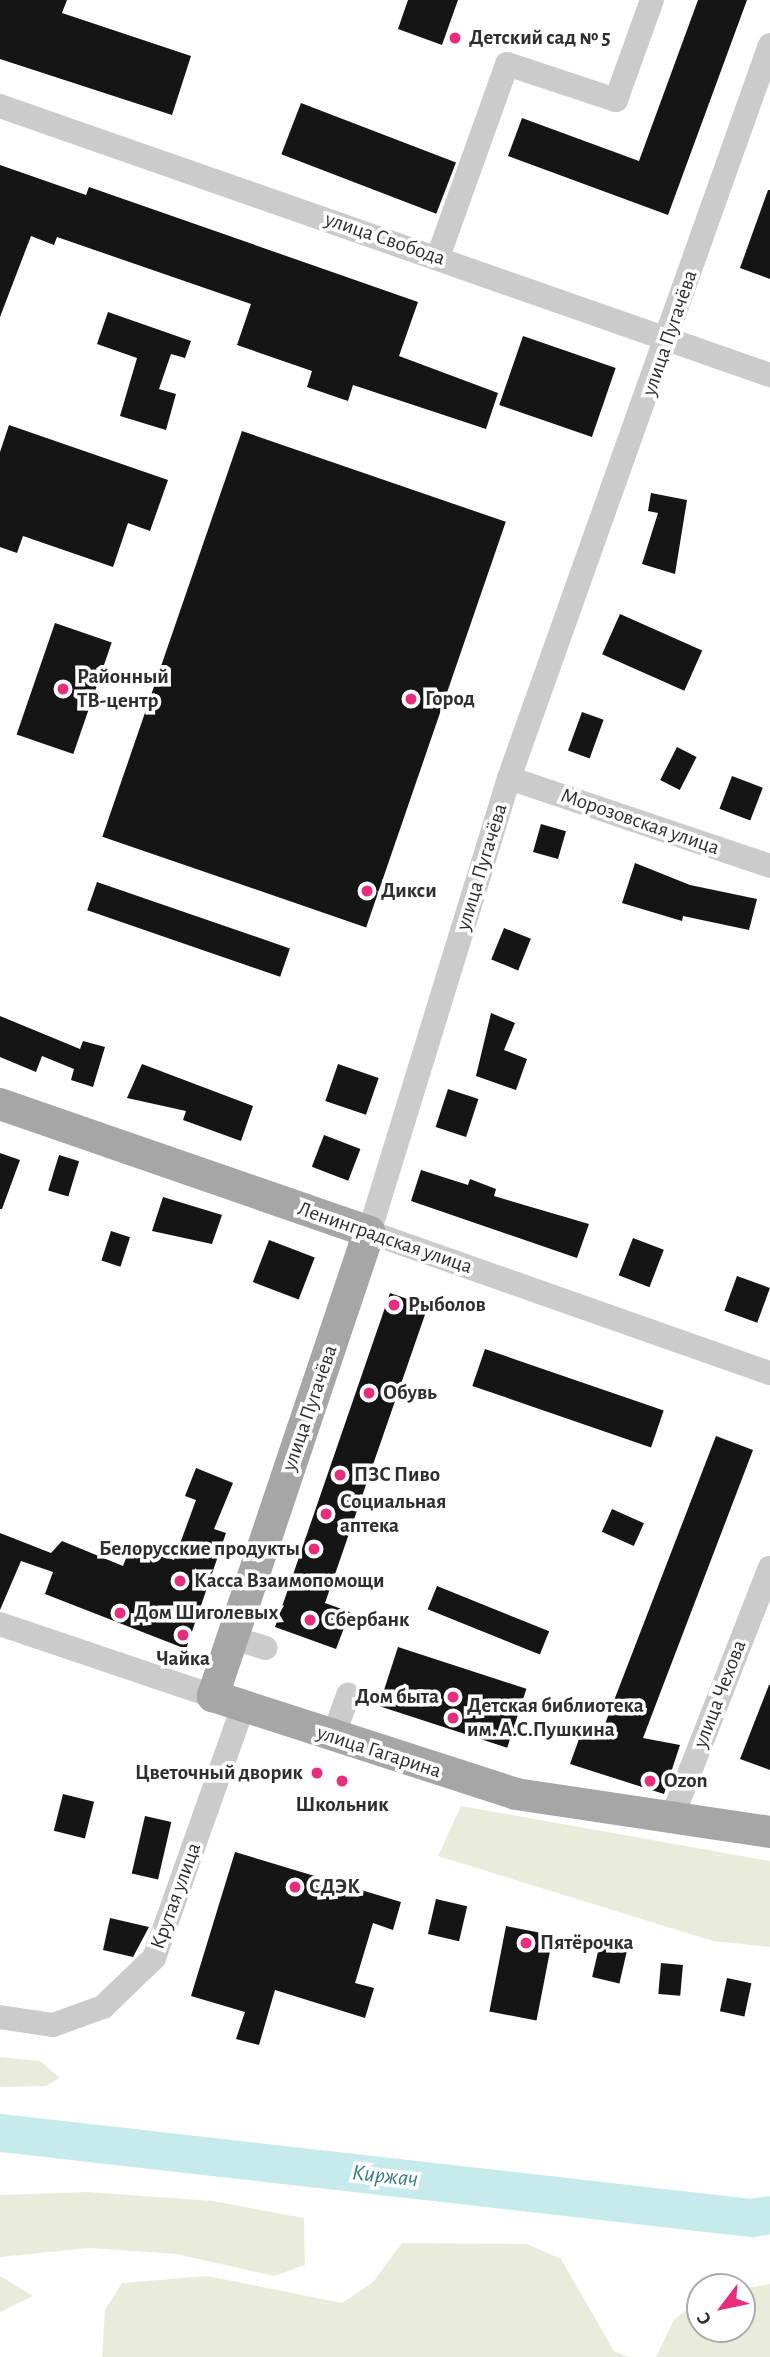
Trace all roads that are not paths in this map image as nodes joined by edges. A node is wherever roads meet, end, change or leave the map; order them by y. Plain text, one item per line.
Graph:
1 (652, 0) edge
2 (770, 45) edge
3 (0, 106) edge
4 (438, 257) junction
5 (669, 336) junction
6 (770, 375) edge
7 (509, 778) junction
8 (770, 866) edge
9 (0, 1104) edge
10 (369, 1232) junction
11 (770, 1373) edge
12 (770, 1567) edge
13 (0, 1624) edge
14 (233, 1638) junction
15 (266, 1648) dead end
16 (348, 1695) dead end
17 (213, 1696) junction
18 (243, 1707) junction
19 (333, 1737) junction
20 (671, 1820) junction
21 (770, 1832) edge
22 (0, 2017) edge

1 - 4 street
2 - 5 street, улица Пугачёва
3 - 4 street, улица Свобода
4 - 5 street, улица Свобода
5 - 6 street, улица Свобода
5 - 7 street, улица Пугачёва
7 - 8 street, Морозовская улица
7 - 10 street, улица Пугачёва
9 - 10 main road, Ленинградская улица
10 - 11 street, Ленинградская улица
10 - 14 main road, улица Пугачёва
12 - 20 street, улица Чехова
13 - 17 street, улица Гагарина
14 - 15 street
14 - 17 main road, улица Пугачёва
16 - 19 street
17 - 18 main road, улица Гагарина
18 - 19 main road, улица Гагарина
18 - 22 street, Крутая улица
19 - 20 main road, улица Гагарина
20 - 21 main road, улица Гагарина

